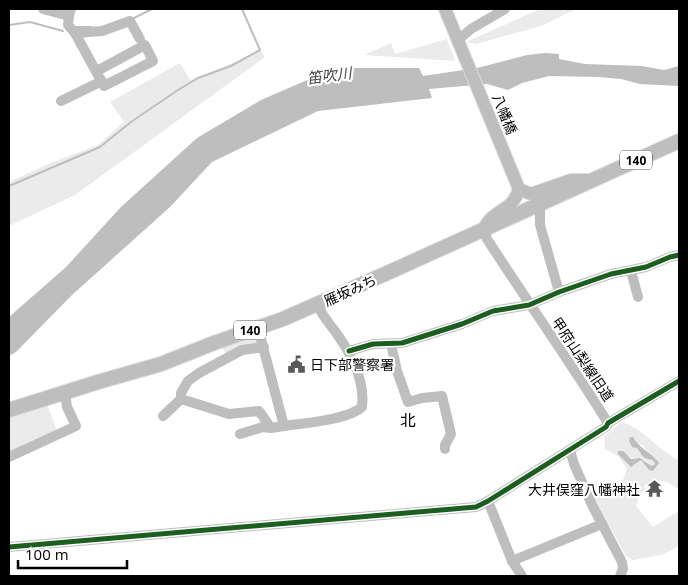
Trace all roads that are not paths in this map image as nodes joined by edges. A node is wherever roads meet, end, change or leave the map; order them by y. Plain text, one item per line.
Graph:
1 (43, 9) edge
2 (446, 9) edge
3 (505, 9) edge
4 (70, 12) edge
5 (75, 33) junction
6 (140, 39) dead end
7 (458, 40) junction
8 (97, 71) junction
9 (102, 81) junction
10 (61, 101) dead end
11 (679, 140) edge
12 (593, 180) junction
13 (518, 186) junction
14 (540, 204) junction
15 (484, 230) junction
16 (679, 255) edge
17 (631, 271) junction
18 (559, 292) junction
19 (638, 297) dead end
20 (317, 304) junction
21 (529, 305) junction
22 (258, 328) junction
23 (391, 344) junction
24 (264, 347) junction
25 (349, 351) junction
26 (679, 381) edge
27 (65, 392) junction
28 (181, 399) junction
29 (9, 410) edge
30 (162, 416) dead end
31 (608, 423) junction
32 (284, 426) junction
33 (271, 428) junction
34 (240, 434) dead end
35 (445, 449) dead end
36 (570, 450) junction
37 (9, 457) edge
38 (488, 501) junction
39 (602, 524) junction
40 (9, 547) edge
41 (512, 561) junction
42 (522, 576) edge
43 (620, 576) edge

1 - 4 street
2 - 7 main road, 八幡橋
3 - 7 street
4 - 5 street
5 - 6 street
5 - 8 street
7 - 13 main road, 八幡橋
8 - 9 street
8 - 9 street
9 - 10 street
11 - 12 highway, 雁坂みち / 140
12 - 13 main road
12 - 14 highway, 雁坂みち / 140
13 - 15 main road
14 - 15 highway, 雁坂みち / 140
14 - 18 street
15 - 20 highway, 雁坂みち / 140
15 - 21 street, 甲府山梨線旧道
16 - 17 street
17 - 18 street
17 - 19 street
18 - 21 street
20 - 22 highway, 雁坂みち / 140
20 - 25 street
21 - 23 street
21 - 31 street, 甲府山梨線旧道
22 - 24 street
22 - 27 highway, 雁坂みち / 140
23 - 25 street
23 - 35 street
24 - 28 street
24 - 32 street
25 - 32 street
26 - 31 street
27 - 29 highway, 雁坂みち / 140
27 - 37 street
28 - 30 street
28 - 33 street
31 - 36 street, 甲府山梨線旧道
32 - 33 street
33 - 34 street
36 - 38 street, 甲府山梨線旧道
36 - 39 street
38 - 40 street, 甲府山梨線旧道
38 - 41 street
39 - 41 street
39 - 43 street
41 - 42 street

